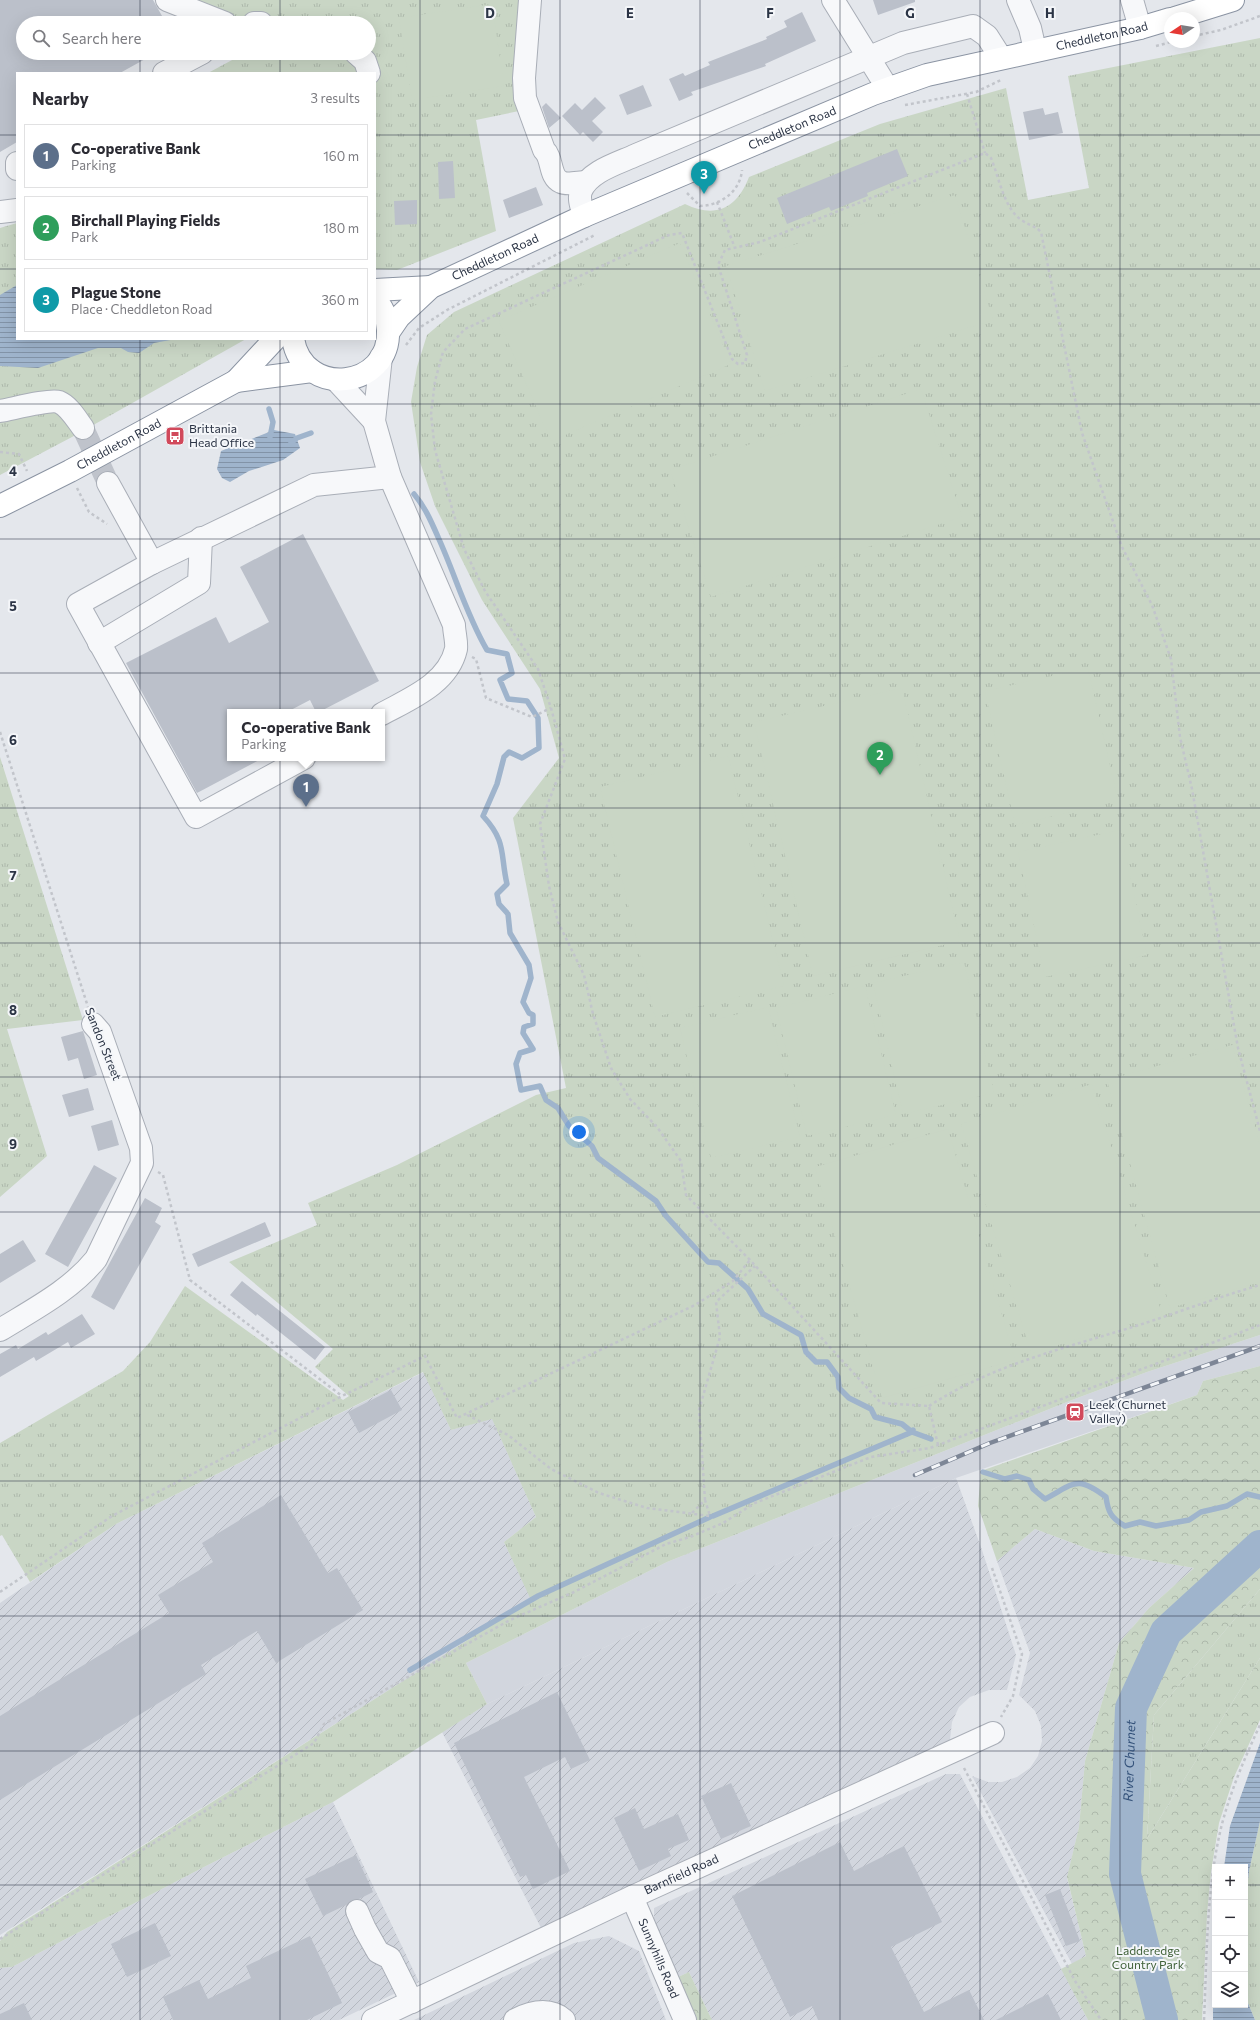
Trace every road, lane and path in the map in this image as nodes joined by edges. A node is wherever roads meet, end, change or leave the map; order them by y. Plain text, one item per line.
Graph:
1 (166, 0) edge
2 (530, 0) edge
3 (833, 0) edge
4 (1018, 0) edge
5 (1132, 0) edge
6 (1234, 0) edge
7 (1194, 12) edge
8 (207, 16) edge
9 (1260, 16) edge
10 (1164, 24) edge
11 (1200, 35) edge
12 (1145, 38) junction
13 (1164, 41) edge
14 (1035, 50) junction
15 (868, 57) junction
16 (189, 60) edge
17 (364, 60) edge
18 (1004, 68) junction
19 (166, 72) edge
20 (369, 72) edge
21 (888, 89) junction
22 (967, 94) junction
23 (902, 106) dead end
24 (986, 154) junction
25 (742, 164) dead end
26 (586, 182) junction
27 (684, 189) dead end
28 (717, 202) junction
29 (16, 210) edge
30 (0, 212) edge
31 (584, 216) junction
32 (600, 232) dead end
33 (735, 248) junction
34 (431, 287) junction
35 (376, 290) edge
36 (376, 301) edge
37 (388, 334) junction
38 (274, 340) edge
39 (293, 340) edge
40 (402, 351) dead end
41 (381, 357) junction
42 (312, 372) junction
43 (336, 380) junction
44 (236, 381) junction
45 (0, 411) edge
46 (374, 421) junction
47 (83, 428) tunnel mouth
48 (0, 452) edge
49 (390, 477) junction
50 (108, 483) tunnel mouth
51 (76, 485) dead end
52 (37, 488) junction
53 (69, 489) dead end
54 (78, 489) dead end
55 (0, 506) edge
56 (89, 512) dead end
57 (201, 538) junction
58 (152, 563) junction
59 (99, 643) junction
60 (456, 649) junction
61 (551, 708) junction
62 (385, 712) edge
63 (0, 732) edge
64 (299, 761) edge
65 (93, 1024) joint
66 (1260, 1131) edge
67 (142, 1163) junction
68 (750, 1260) junction
69 (755, 1266) junction
70 (1260, 1286) edge
71 (1260, 1324) edge
72 (0, 1330) edge
73 (342, 1396) junction
74 (929, 1406) junction
75 (466, 1414) junction
76 (938, 1445) junction
77 (705, 1500) junction
78 (692, 1513) junction
79 (992, 1568) dead end
80 (0, 1592) edge
81 (1260, 1725) edge
82 (992, 1733) joint
83 (954, 1750) junction
84 (632, 1897) junction
85 (357, 1911) dead end
86 (0, 1938) edge
87 (412, 2002) junction
88 (373, 2020) edge
89 (515, 2020) edge
90 (564, 2020) edge
91 (685, 2020) edge
92 (1101, 2020) edge
93 (1204, 2020) edge

1 - 8 street
2 - 26 street
3 - 15 street
4 - 14 street
5 - 12 street
6 - 7 highway
9 - 11 path
10 - 12 highway, Cheddleton Road
12 - 13 path
12 - 14 highway, Cheddleton Road
14 - 18 highway, Cheddleton Road
15 - 18 street
15 - 21 street
15 - 26 street
16 - 19 street
17 - 20 street
18 - 21 highway, Cheddleton Road
18 - 22 path
21 - 31 highway, Cheddleton Road
22 - 23 path
22 - 24 path
24 - 33 path
24 - 66 path
25 - 28 path
26 - 31 street
27 - 28 path
28 - 33 path
29 - 30 street
31 - 34 highway, Cheddleton Road
32 - 40 path
33 - 61 path
34 - 35 highway, Cheddleton Road
34 - 37 highway, Cheddleton Road
36 - 37 highway, Cheddleton Road
37 - 41 highway, Cheddleton Road
38 - 44 highway, Cheddleton Road
39 - 42 highway
41 - 43 highway, Cheddleton Road
41 - 46 street
42 - 43 highway, Cheddleton Road
42 - 44 highway, Cheddleton Road
43 - 46 street
44 - 52 highway, Cheddleton Road
45 - 47 street
46 - 49 street
48 - 52 path
49 - 57 street
49 - 60 street
50 - 58 street
51 - 53 path
52 - 55 highway, Cheddleton Road
54 - 56 path
57 - 58 street
57 - 59 street
58 - 59 street
59 - 64 street
60 - 61 path
60 - 62 street
61 - 68 path
63 - 65 path, Sandon Street
65 - 67 street, Sandon Street
67 - 72 street
67 - 73 path
68 - 69 path
68 - 75 path
69 - 74 path
69 - 77 path
70 - 74 path
71 - 76 path
73 - 75 path
73 - 80 path
74 - 76 path
75 - 78 path
76 - 86 path
77 - 78 path
77 - 78 path
79 - 82 path
81 - 93 path
82 - 83 street, Barnfield Road
83 - 84 street, Barnfield Road
83 - 92 path
84 - 87 street, Barnfield Road
84 - 91 street, Sunnyhills Road
85 - 87 street
87 - 88 street, Barnfield Road
89 - 90 street

